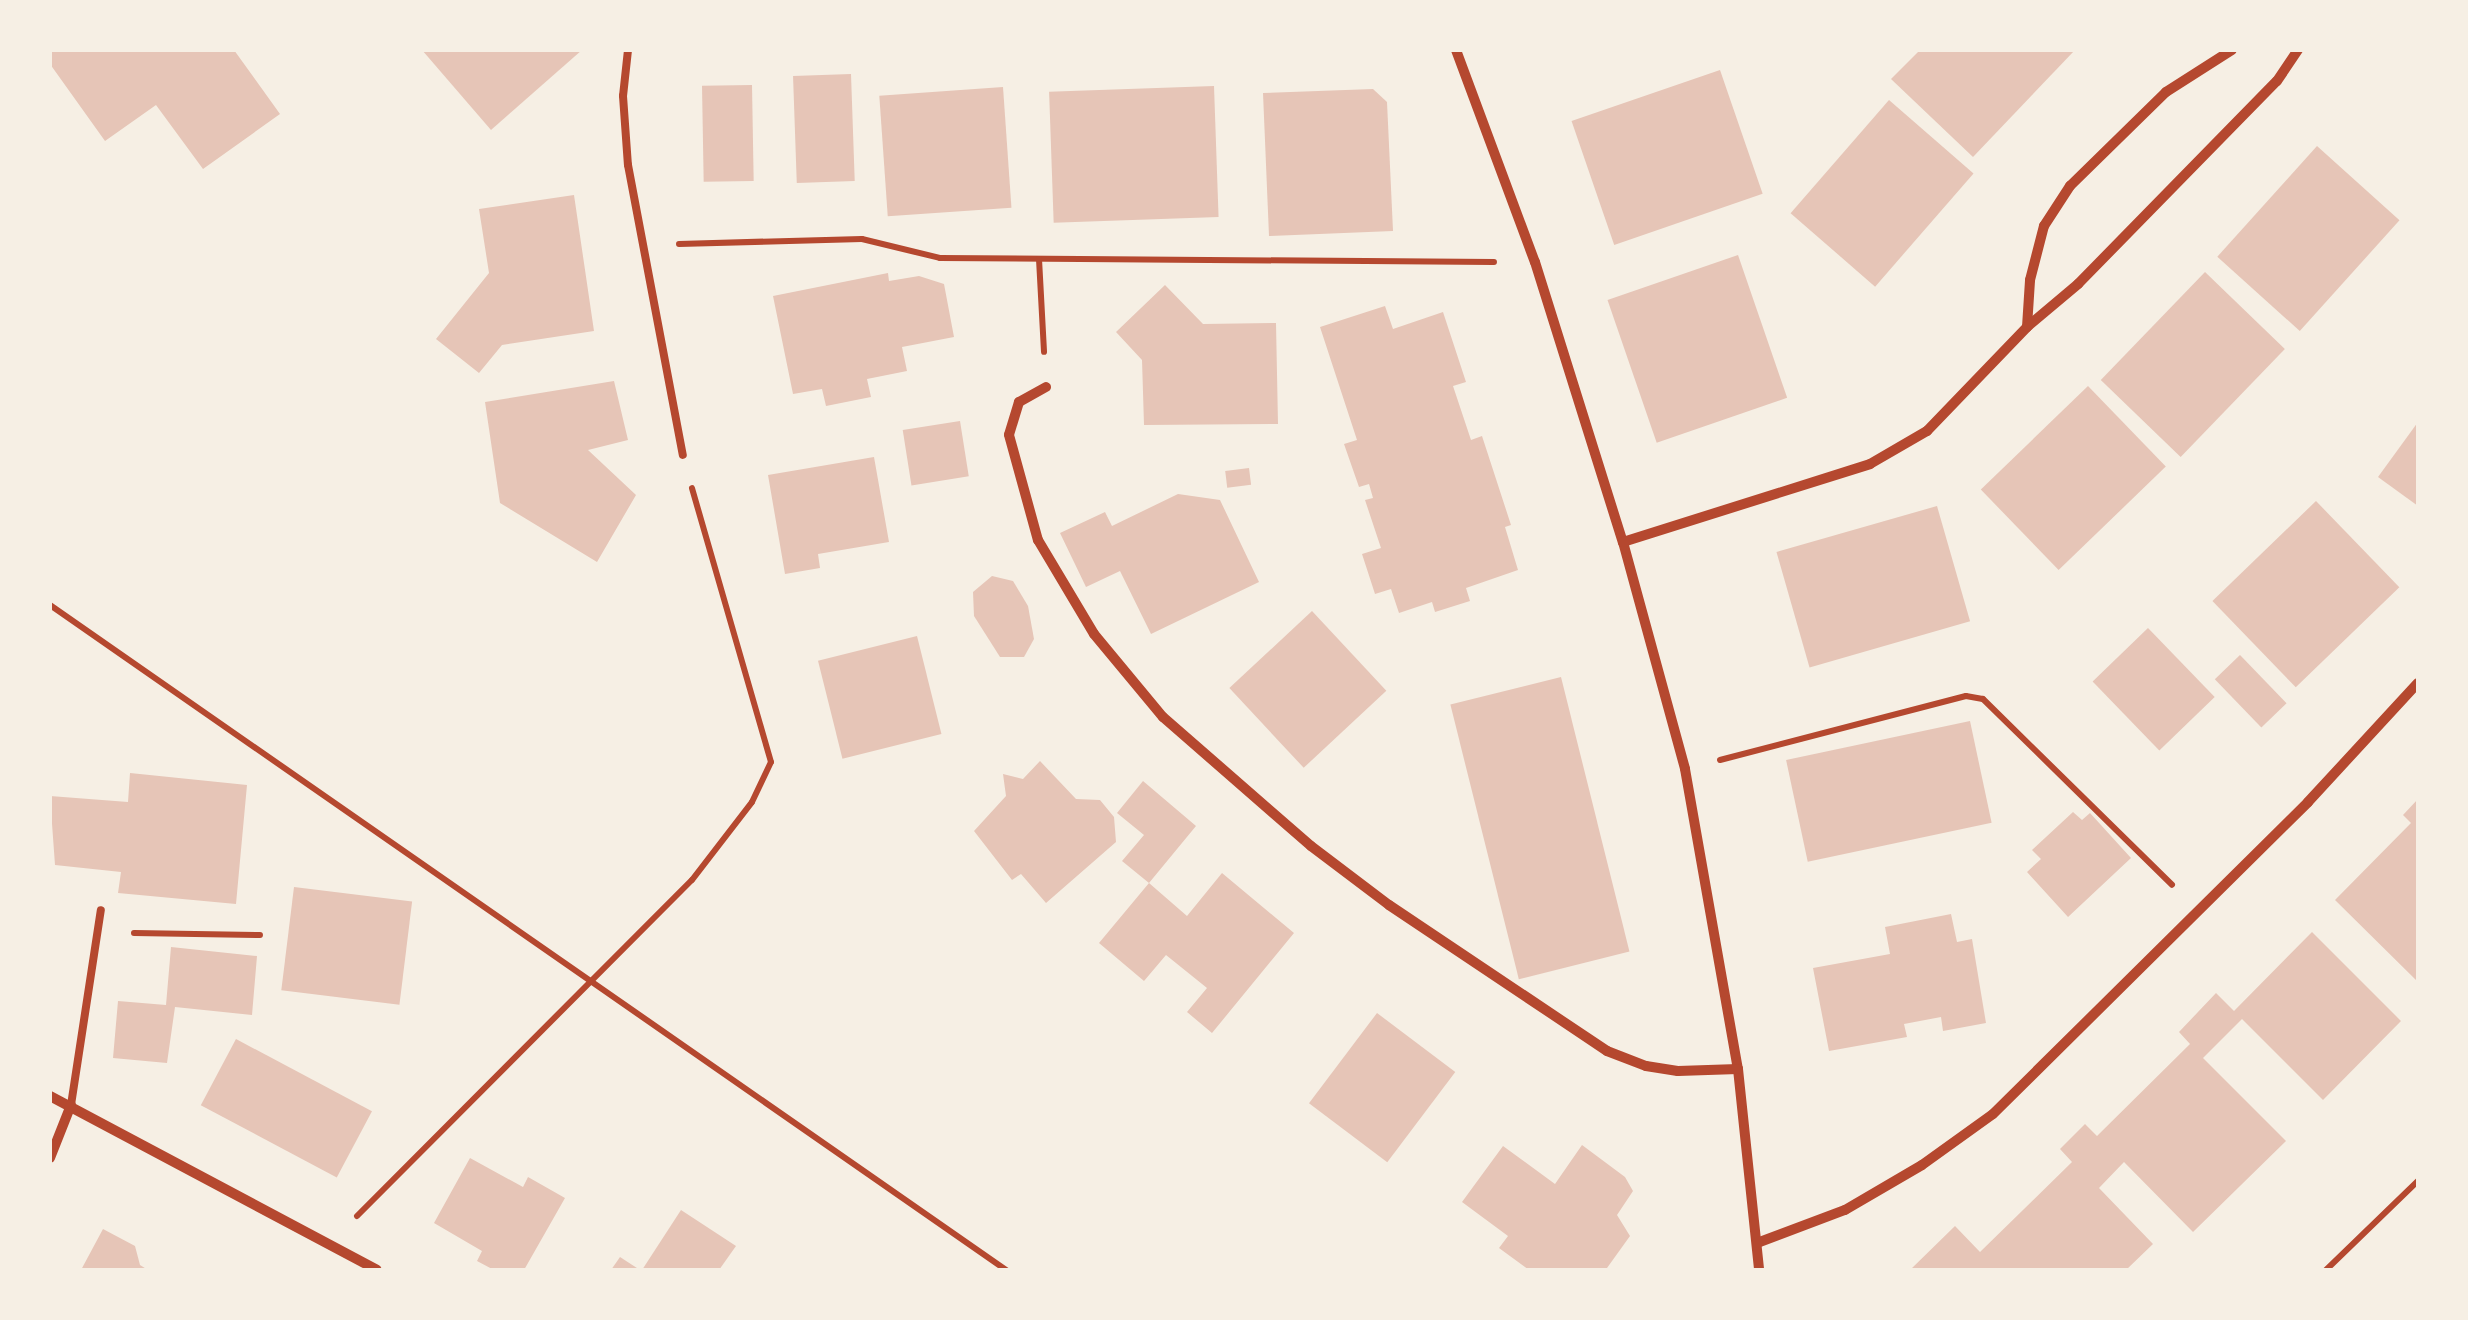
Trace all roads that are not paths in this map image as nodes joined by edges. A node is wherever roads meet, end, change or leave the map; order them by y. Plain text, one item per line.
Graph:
1 (628, 50) edge
2 (1456, 50) edge
3 (2232, 50) edge
4 (2298, 50) edge
5 (2027, 326) junction
6 (1046, 387) road end
7 (683, 455) road end
8 (1623, 542) junction
9 (2418, 683) edge
10 (101, 910) dead end
11 (1738, 1069) junction
12 (50, 1096) edge
13 (72, 1106) junction
14 (50, 1158) edge
15 (1757, 1243) junction
16 (377, 1270) edge
17 (1759, 1270) edge

1 - 7 lane
2 - 8 street
3 - 5 street
4 - 5 street
5 - 8 street
6 - 11 street
8 - 11 street
9 - 15 street
10 - 13 lane
11 - 15 street
12 - 13 street
13 - 14 street
13 - 16 street
15 - 17 street

